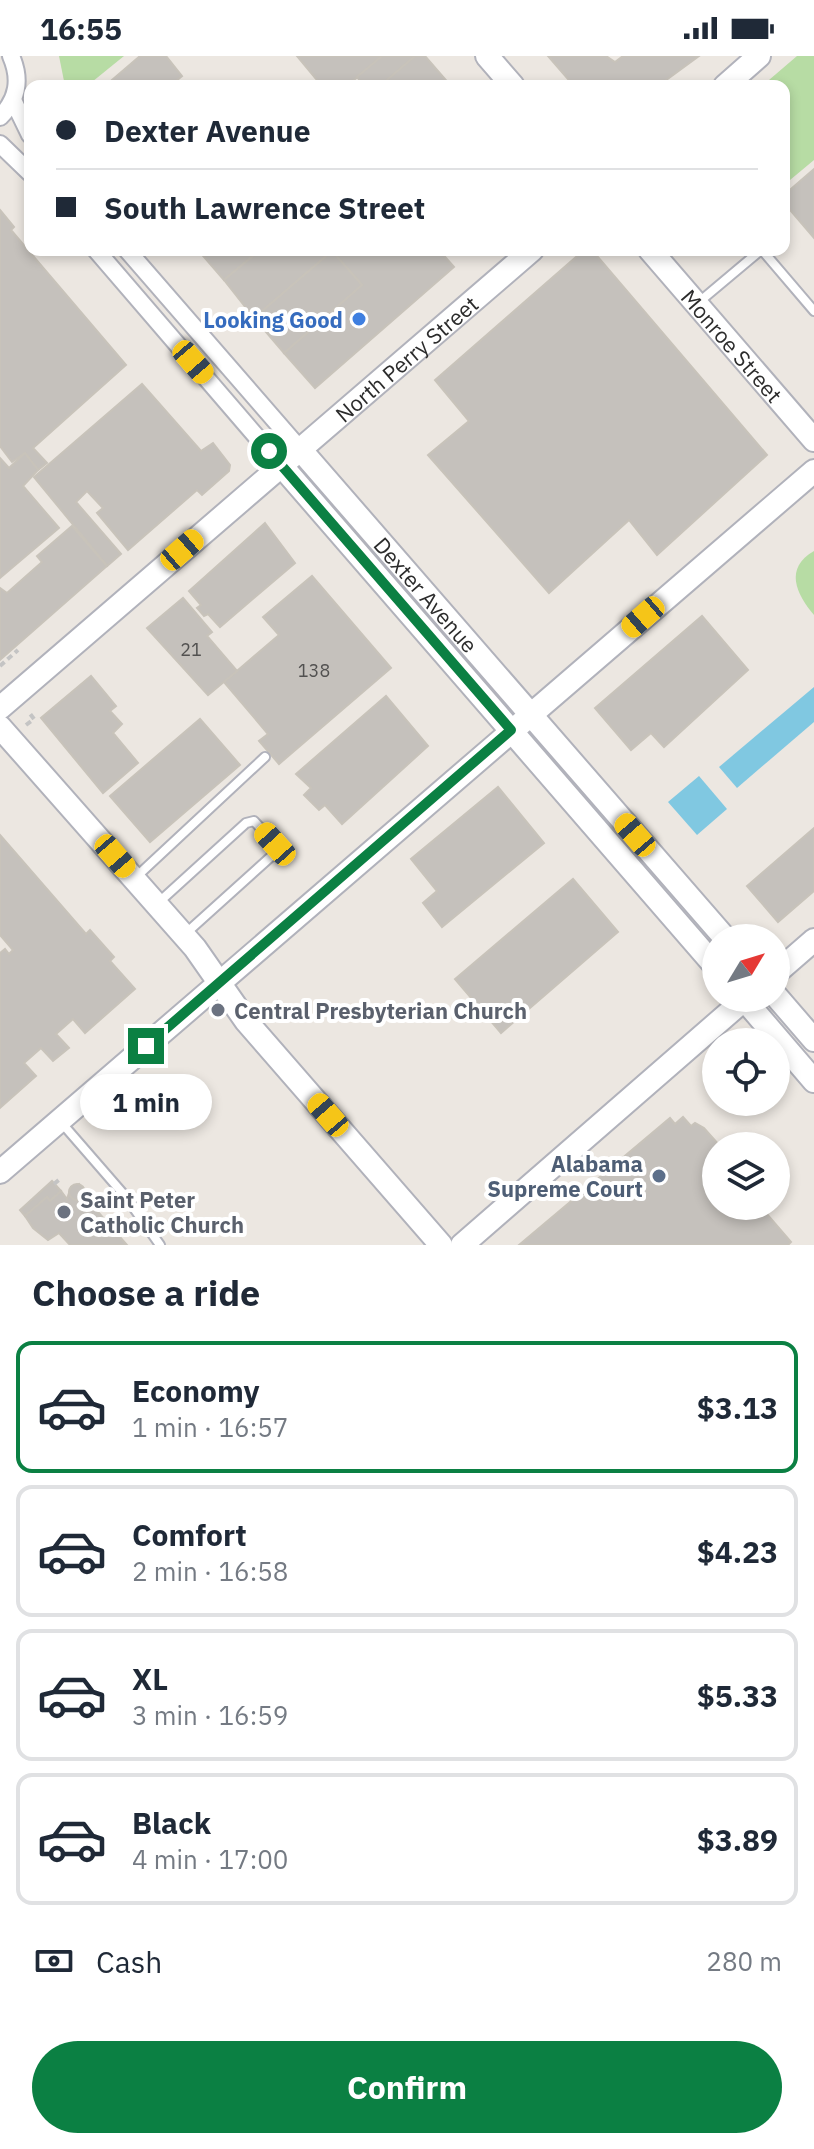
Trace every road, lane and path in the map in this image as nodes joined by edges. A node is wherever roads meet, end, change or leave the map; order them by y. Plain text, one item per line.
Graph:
1 (11, 56) edge
2 (487, 56) edge
3 (759, 56) edge
4 (508, 80) edge
5 (732, 80) edge
6 (13, 100) junction
7 (0, 117) edge
8 (24, 123) edge
9 (0, 144) edge
10 (24, 167) edge
11 (101, 256) edge
12 (132, 256) edge
13 (525, 256) edge
14 (655, 256) edge
15 (755, 256) edge
16 (767, 256) edge
17 (695, 305) junction
18 (814, 311) edge
19 (814, 440) edge
20 (299, 448) junction
21 (280, 464) junction
22 (814, 471) edge
23 (18, 650) dead end
24 (0, 666) edge
25 (0, 708) edge
26 (27, 710) dead end
27 (530, 714) junction
28 (9, 730) edge
29 (511, 730) junction
30 (265, 757) dead end
31 (134, 879) junction
32 (157, 905) junction
33 (713, 924) edge
34 (184, 936) junction
35 (814, 940) edge
36 (702, 951) edge
37 (790, 961) edge
38 (219, 984) junction
39 (728, 1012) edge
40 (756, 1012) edge
41 (790, 1012) edge
42 (814, 1040) edge
43 (814, 1081) edge
44 (60, 1120) junction
45 (0, 1172) edge
46 (60, 1179) dead end
47 (54, 1184) dead end
48 (160, 1245) edge
49 (441, 1245) edge
50 (462, 1245) edge

1 - 6 street
2 - 4 street
3 - 5 street
6 - 7 street
6 - 8 street
9 - 10 street
11 - 21 street, Dexter Avenue
12 - 20 street, Dexter Avenue
13 - 20 street, North Perry Street
14 - 17 street, Monroe Street
15 - 17 lane
16 - 18 lane
17 - 19 street, Monroe Street
20 - 21 street, North Perry Street
20 - 27 street, Dexter Avenue
21 - 25 street, North Perry Street
21 - 29 street, Dexter Avenue
22 - 27 street
23 - 24 path
26 - 28 path
27 - 29 street
27 - 33 street, Dexter Avenue
28 - 31 street
29 - 36 street, Dexter Avenue
29 - 38 street
30 - 31 lane
31 - 32 street
32 - 34 street
32 - 34 lane
34 - 38 street
35 - 37 street
38 - 44 street
38 - 49 street
39 - 50 street
40 - 43 street
41 - 42 street
44 - 45 street
44 - 48 lane
46 - 47 path

